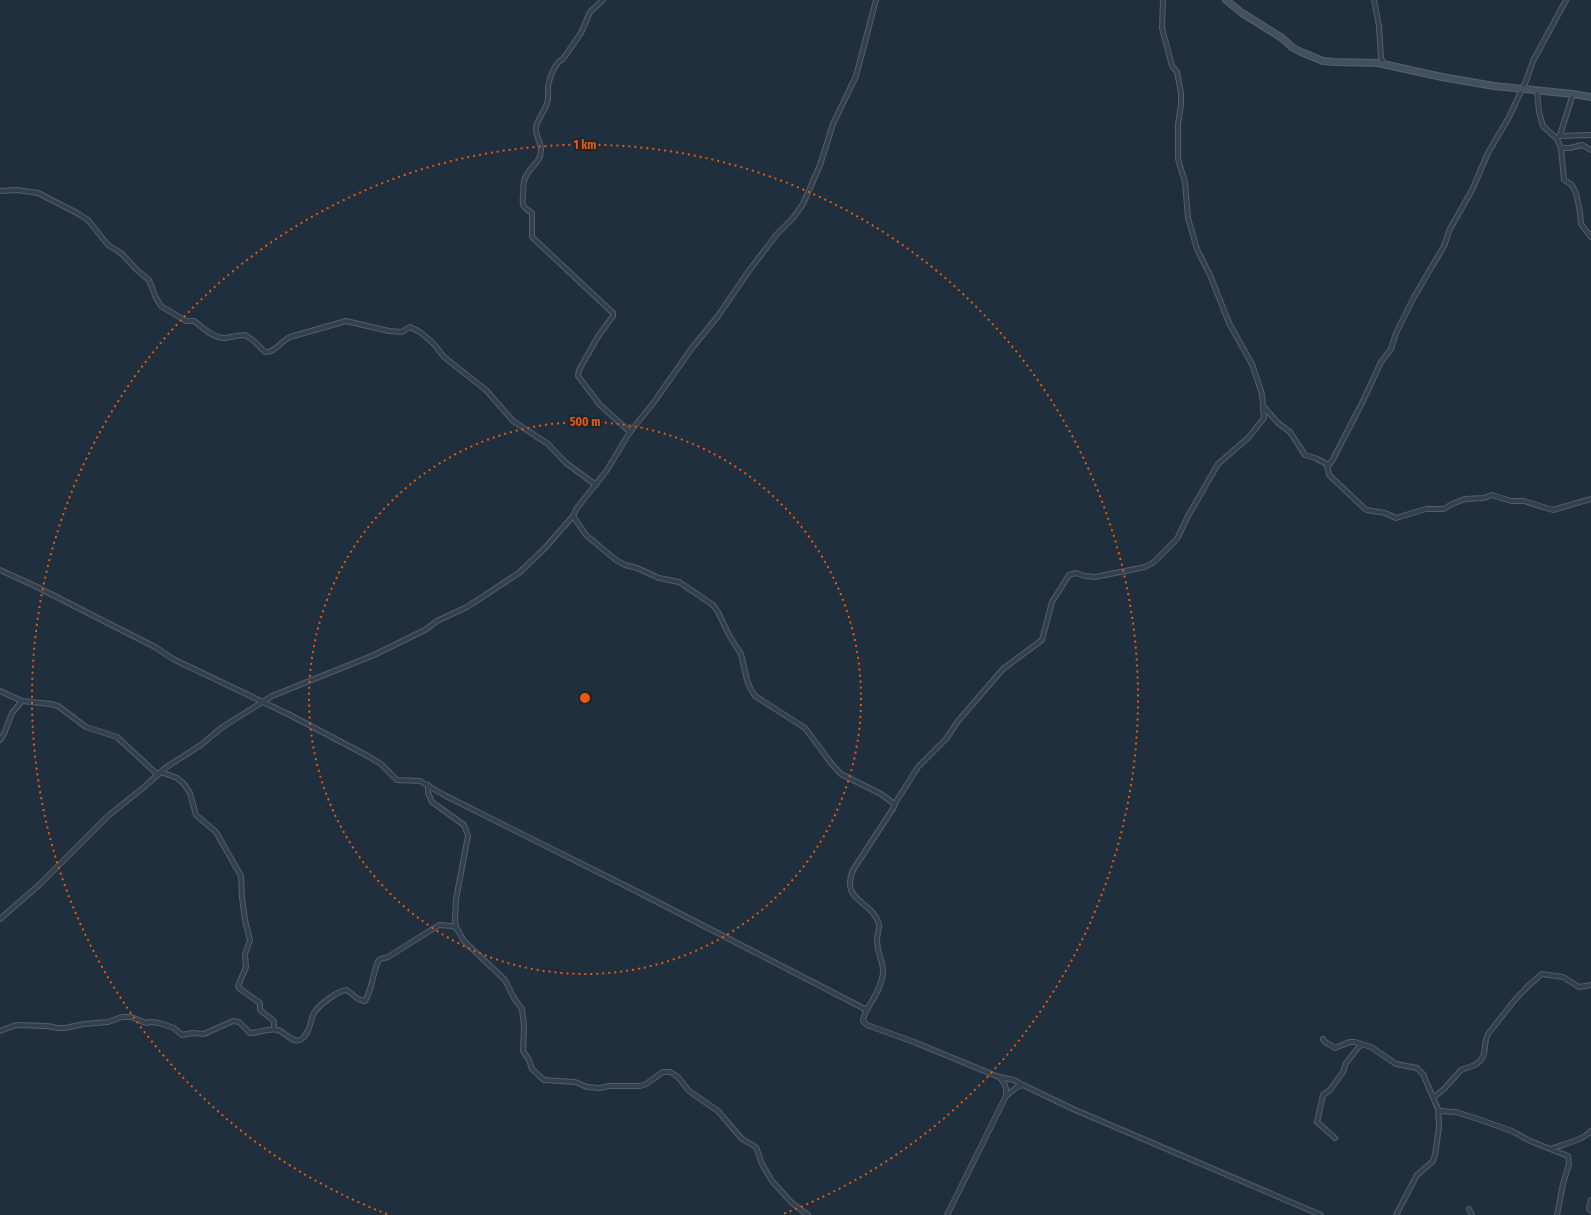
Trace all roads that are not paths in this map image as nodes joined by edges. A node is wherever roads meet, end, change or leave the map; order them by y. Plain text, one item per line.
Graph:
1 (603, 0) edge
2 (876, 0) edge
3 (1163, 0) edge
4 (1226, 0) edge
5 (1374, 0) edge
6 (1565, 0) edge
7 (1384, 64) junction
8 (1521, 90) junction
9 (1538, 91) junction
10 (1573, 94) junction
11 (1591, 97) edge
12 (1560, 135) junction
13 (1591, 135) edge
14 (1556, 138) junction
15 (1561, 148) junction
16 (1591, 150) edge
17 (0, 191) edge
18 (1591, 237) edge
19 (1264, 406) junction
20 (630, 432) junction
21 (1327, 467) junction
22 (596, 485) junction
23 (1591, 499) edge
24 (574, 516) junction
25 (0, 570) edge
26 (0, 691) edge
27 (22, 701) junction
28 (261, 701) junction
29 (0, 740) edge
30 (160, 774) junction
31 (428, 785) junction
32 (894, 804) junction
33 (0, 919) edge
34 (456, 928) junction
35 (1591, 985) edge
36 (867, 1010) junction
37 (274, 1029) junction
38 (0, 1031) edge
39 (1323, 1039) dead end
40 (1361, 1044) junction
41 (999, 1077) junction
42 (1022, 1086) junction
43 (1006, 1096) junction
44 (1434, 1097) junction
45 (1439, 1111) junction
46 (1591, 1131) edge
47 (1335, 1138) dead end
48 (1551, 1149) junction
49 (1591, 1200) edge
50 (1469, 1209) dead end
51 (1591, 1211) edge
52 (808, 1215) edge
53 (947, 1215) edge
54 (1321, 1215) edge
55 (1396, 1215) edge
56 (1472, 1215) edge
57 (1558, 1215) edge

1 - 20 street
2 - 20 street
3 - 19 street
4 - 7 street
5 - 7 street
6 - 8 street
7 - 8 street
8 - 9 street
8 - 21 street
9 - 10 street
9 - 14 street
10 - 11 street
10 - 12 street
12 - 13 street
12 - 14 street
14 - 15 street
15 - 16 street
15 - 18 street
17 - 22 street
19 - 21 street
19 - 32 street
20 - 22 street
21 - 23 street
22 - 24 street
24 - 28 street
24 - 32 street
25 - 28 street
26 - 27 street
27 - 29 street
27 - 30 street
28 - 30 street
28 - 31 street
30 - 33 street
30 - 37 street
31 - 34 street
31 - 36 street
32 - 36 street
34 - 37 street
34 - 52 street
35 - 44 street
36 - 41 street
37 - 38 street
39 - 40 street
40 - 44 street
40 - 47 street
41 - 42 street
41 - 43 street
42 - 43 street
42 - 54 street
43 - 53 street
44 - 45 street
45 - 48 street
45 - 55 street
46 - 48 street
48 - 57 street
49 - 51 street
50 - 56 street

